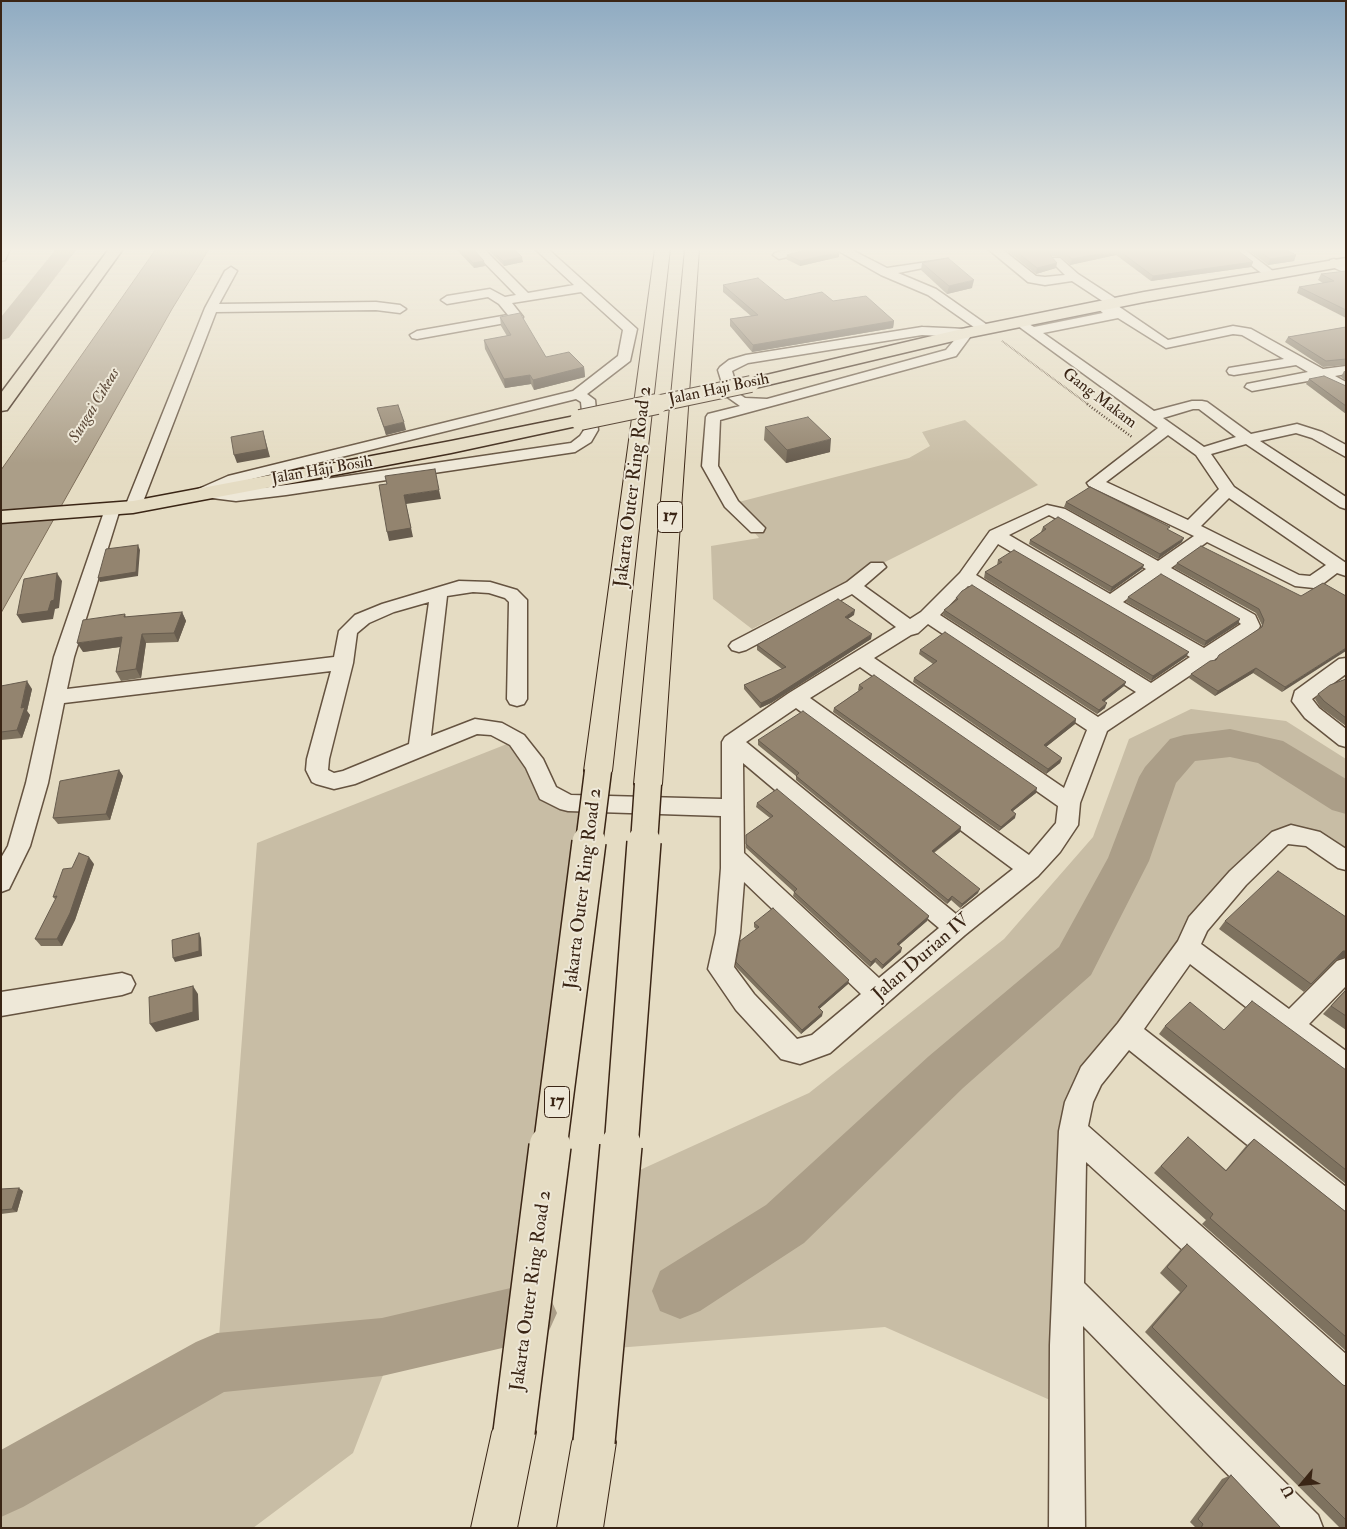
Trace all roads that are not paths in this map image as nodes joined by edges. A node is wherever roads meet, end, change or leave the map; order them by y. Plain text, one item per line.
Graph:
1 (64, 320) edge
2 (206, 320) edge
3 (498, 320) edge
4 (620, 320) edge
5 (654, 320) edge
6 (686, 320) edge
7 (973, 320) edge
8 (1051, 320) edge
9 (1130, 320) edge
10 (1027, 327) junction
11 (986, 329) junction
12 (966, 333) junction
13 (416, 335) dead end
14 (1297, 361) junction
15 (1346, 370) edge
16 (1234, 371) dead end
17 (1321, 374) junction
18 (1252, 387) dead end
19 (1346, 388) edge
20 (578, 394) junction
21 (767, 403) junction
22 (1, 406) edge
23 (1154, 416) junction
24 (1168, 427) junction
25 (1247, 439) junction
26 (1202, 452) junction
27 (1346, 452) edge
28 (1228, 490) junction
29 (202, 493) junction
30 (1346, 504) edge
31 (133, 507) junction
32 (112, 510) junction
33 (1, 516) edge
34 (1190, 527) junction
35 (757, 528) dead end
36 (996, 535) junction
37 (1206, 535) junction
38 (877, 567) dead end
39 (1158, 568) junction
40 (1341, 568) edge
41 (966, 577) junction
42 (853, 586) junction
43 (439, 592) junction
44 (1112, 602) junction
45 (928, 616) junction
46 (911, 629) junction
47 (739, 646) dead end
48 (860, 658) junction
49 (1206, 658) junction
50 (343, 663) junction
51 (1346, 664) edge
52 (1346, 675) edge
53 (1316, 685) junction
54 (1151, 692) junction
55 (55, 697) junction
56 (796, 698) junction
57 (517, 699) dead end
58 (1098, 726) junction
59 (1346, 740) edge
60 (732, 742) junction
61 (419, 747) junction
62 (1069, 803) junction
63 (732, 808) junction
64 (733, 857) junction
65 (1346, 861) edge
66 (1030, 869) junction
67 (1, 882) edge
68 (956, 928) junction
69 (1187, 948) junction
70 (1346, 969) edge
71 (122, 984) dead end
72 (880, 995) junction
73 (1, 1004) edge
74 (1290, 1025) junction
75 (1127, 1032) junction
76 (1346, 1068) edge
77 (1073, 1132) junction
78 (1346, 1206) edge
79 (1069, 1290) junction
80 (1346, 1376) edge
81 (1072, 1521) edge
82 (494, 1528) edge
83 (580, 1528) edge
84 (1305, 1528) edge

1 - 22 main road
2 - 31 street
3 - 13 street
4 - 20 street
5 - 82 highway, Jakarta Outer Ring Road 2 / 17, bridge
6 - 83 highway, Jakarta Outer Ring Road 2 / 17, bridge
7 - 11 street
8 - 10 main road, Jalan Haji Bosih
9 - 14 street
10 - 11 main road, Jalan Haji Bosih
10 - 23 street
11 - 12 main road, Jalan Haji Bosih
12 - 21 street
12 - 21 street
12 - 29 main road, Jalan Haji Bosih, bridge
14 - 16 street
14 - 17 street
15 - 17 street
17 - 18 street
17 - 19 street
20 - 29 street
20 - 29 street
21 - 35 street
23 - 24 street
23 - 25 street
24 - 26 street
24 - 34 street
25 - 26 street
25 - 27 street
25 - 30 street
26 - 28 street
28 - 34 street
28 - 40 street
29 - 31 main road, Jalan Haji Bosih
31 - 32 main road, Jalan Haji Bosih
32 - 33 main road, Jalan Haji Bosih
32 - 55 street
34 - 37 street
36 - 39 street
36 - 41 street
36 - 44 street
37 - 39 street
37 - 40 street
38 - 42 street
39 - 44 street
39 - 49 street
41 - 45 street
41 - 54 street
42 - 46 street
42 - 47 street
43 - 50 street
43 - 57 street
43 - 61 street
44 - 49 street
45 - 46 street
45 - 58 street
46 - 48 street
48 - 56 street
48 - 62 street
49 - 54 street
50 - 55 street
50 - 61 street
51 - 53 street
52 - 53 street
53 - 59 street
54 - 58 street
55 - 67 street
56 - 60 street
56 - 66 street
58 - 62 street, Jalan Durian IV
60 - 63 street, Jalan Durian IV
60 - 68 street
61 - 63 street
62 - 66 street, Jalan Durian IV
63 - 64 street, Jalan Durian IV
64 - 72 street
64 - 72 street, Jalan Durian IV
65 - 69 street
66 - 68 street, Jalan Durian IV
68 - 72 street, Jalan Durian IV
69 - 74 street
69 - 75 street
70 - 74 street
71 - 73 street
74 - 76 street
75 - 77 street
75 - 78 street
77 - 79 street
77 - 80 street
79 - 81 street
79 - 84 street

